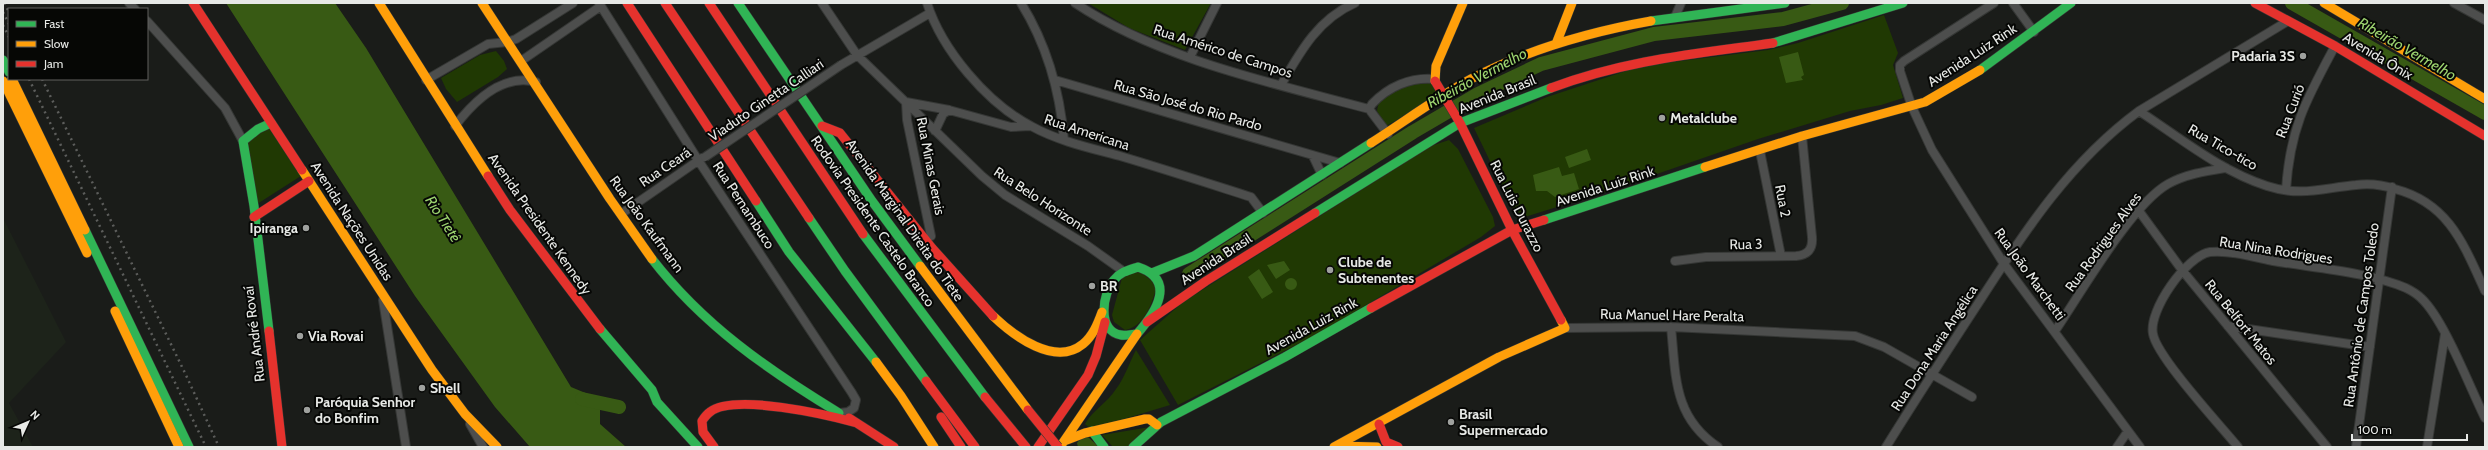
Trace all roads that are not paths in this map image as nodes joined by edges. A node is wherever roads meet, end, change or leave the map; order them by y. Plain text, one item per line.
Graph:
1 (193, 3) edge
2 (379, 3) edge
3 (482, 3) edge
4 (573, 3) edge
5 (627, 3) edge
6 (663, 3) edge
7 (709, 3) edge
8 (738, 3) edge
9 (822, 3) edge
10 (927, 3) edge
11 (1021, 3) edge
12 (1075, 3) edge
13 (1217, 3) edge
14 (1355, 3) edge
15 (1463, 3) edge
16 (1572, 3) edge
17 (1681, 3) edge
18 (1785, 3) edge
19 (1903, 3) edge
20 (1994, 3) edge
21 (2013, 3) edge
22 (2255, 3) edge
23 (2324, 3) edge
24 (2454, 3) edge
25 (2069, 4) edge
26 (600, 5) edge
27 (930, 13) junction
28 (1676, 17) junction
29 (2485, 20) edge
30 (2288, 21) junction
31 (148, 22) edge
32 (2034, 32) junction
33 (507, 42) junction
34 (1556, 44) junction
35 (2335, 46) junction
36 (857, 55) junction
37 (1190, 57) junction
38 (3, 60) edge
39 (521, 61) junction
40 (8, 70) edge
41 (1434, 79) junction
42 (12, 80) edge
43 (426, 80) junction
44 (1055, 80) junction
45 (3, 81) edge
46 (536, 82) junction
47 (1280, 85) junction
48 (1444, 96) junction
49 (2485, 98) edge
50 (906, 102) junction
51 (1912, 107) junction
52 (1369, 109) junction
53 (949, 110) junction
54 (2138, 111) junction
55 (271, 124) junction
56 (1460, 124) junction
57 (455, 126) junction
58 (822, 126) junction
59 (1030, 126) junction
60 (935, 131) junction
61 (1388, 134) junction
62 (1802, 136) junction
63 (2485, 136) edge
64 (1064, 140) junction
65 (243, 141) junction
66 (1760, 151) junction
67 (1314, 156) junction
68 (702, 158) junction
69 (1340, 163) junction
70 (2226, 168) junction
71 (1322, 175) junction
72 (309, 181) junction
73 (2392, 188) junction
74 (2286, 190) junction
75 (2139, 211) junction
76 (1263, 213) junction
77 (621, 214) junction
78 (254, 217) junction
79 (1512, 230) junction
80 (931, 236) dead end
81 (1781, 256) junction
82 (1675, 261) dead end
83 (2004, 264) junction
84 (2182, 270) junction
85 (1123, 271) junction
86 (1152, 273) junction
87 (2380, 280) junction
88 (2485, 291) edge
89 (382, 293) junction
90 (1102, 312) junction
91 (1105, 322) junction
92 (1147, 322) junction
93 (2228, 326) junction
94 (1671, 327) junction
95 (1565, 328) junction
96 (2056, 330) junction
97 (890, 332) junction
98 (1137, 334) junction
99 (2445, 334) junction
100 (2370, 348) junction
101 (1933, 373) junction
102 (652, 390) junction
103 (1972, 397) dead end
104 (840, 413) junction
105 (465, 414) junction
106 (2485, 418) edge
107 (857, 423) junction
108 (1379, 424) junction
109 (1158, 425) junction
110 (1092, 431) junction
111 (2128, 431) junction
112 (1061, 445) edge
113 (1335, 446) edge
114 (179, 447) edge
115 (189, 447) edge
116 (282, 447) edge
117 (406, 447) edge
118 (483, 447) edge
119 (497, 447) edge
120 (698, 447) edge
121 (709, 447) edge
122 (714, 447) edge
123 (894, 447) edge
124 (934, 447) edge
125 (961, 447) edge
126 (975, 447) edge
127 (1026, 447) edge
128 (1038, 447) edge
129 (1104, 447) edge
130 (1133, 447) edge
131 (1377, 447) edge
132 (1398, 447) edge
133 (1718, 447) edge
134 (1886, 447) edge
135 (2117, 447) edge
136 (2140, 447) edge
137 (2238, 447) edge
138 (2327, 447) edge
139 (2356, 447) edge
140 (2427, 447) edge

1 - 55 main road, Avenida Nações Unidas
2 - 43 main road, Avenida Presidente Kennedy
3 - 33 main road, Rua João Kaufmann
4 - 33 street
5 - 124 main road
6 - 97 main road
7 - 127 main road, Rodovia Presidente Castelo Branco
8 - 58 main road, Avenida Marginal Direita do Tiete
9 - 36 street, Rua Belo Horizonte
10 - 27 street, Rua Americana
11 - 44 street
12 - 37 street, Rua Américo de Campos
13 - 37 street
14 - 47 street
15 - 41 main road
16 - 34 main road
17 - 28 street
18 - 28 main road, Avenida Brasil
19 - 56 main road, Avenida Brasil
20 - 51 street, Rua João Marchetti
21 - 32 street
22 - 30 main road, Avenida Ônix
23 - 49 main road, Avenida Ônix
24 - 29 street
25 - 32 main road, Avenida Luiz Rink
26 - 39 street
26 - 68 street, Rua Pernambuco
27 - 36 street, Viaduto Ginetta Calliari
27 - 59 street, Rua Americana
28 - 34 main road, Avenida Brasil
30 - 35 main road, Avenida Ônix
30 - 54 street, Rua Dona Maria Angélica
31 - 65 street, Rua André Rovaí
32 - 51 main road, Avenida Luiz Rink
33 - 39 main road, Rua João Kaufmann
33 - 43 street
34 - 48 main road, Avenida Brasil
35 - 63 main road, Avenida Ônix
35 - 74 street, Rua Curió
36 - 50 street, Rua Belo Horizonte
36 - 68 street, Viaduto Ginetta Calliari, bridge
37 - 47 street, Rua Américo de Campos
38 - 40 main road
39 - 46 main road, Rua João Kaufmann
41 - 48 main road, Rua Luis Durazzo
41 - 52 street
42 - 115 main road
43 - 57 main road, Avenida Presidente Kennedy
44 - 64 street
44 - 67 street, Rua São José do Rio Pardo
45 - 114 main road
46 - 57 street
46 - 77 main road, Rua João Kaufmann
47 - 52 street, Rua Américo de Campos
48 - 56 main road, Rua Luis Durazzo
48 - 61 main road, Avenida Brasil
50 - 53 street
50 - 60 street, Rua Belo Horizonte
50 - 80 street, Rua Minas Gerais
51 - 62 main road, Avenida Luiz Rink
51 - 83 street, Rua João Marchetti
52 - 61 street
53 - 59 street
53 - 60 street
54 - 70 street, Rua Tico-tico
54 - 83 street, Rua Dona Maria Angélica
55 - 65 main road
55 - 72 main road, Avenida Nações Unidas
56 - 79 main road, Rua Luis Durazzo
56 - 92 main road, Avenida Brasil
57 - 102 main road, Avenida Presidente Kennedy
58 - 90 main road
58 - 112 main road, Avenida Marginal Direita do Tiete, bridge
59 - 64 street, Rua Americana
60 - 85 street, Rua Belo Horizonte
61 - 69 main road, Avenida Brasil
62 - 66 main road, Avenida Luiz Rink
62 - 81 street, Rua 3
64 - 76 street, Rua Americana
65 - 78 main road, Rua André Rovaí
66 - 79 main road, Avenida Luiz Rink
66 - 81 street, Rua 2
67 - 69 street, Rua São José do Rio Pardo
67 - 71 street
68 - 77 street, Rua Ceará
68 - 104 street, Rua Pernambuco
69 - 71 main road, Avenida Brasil
70 - 74 street, Rua Tico-tico
70 - 75 street, Rua Rodrigues Alves
71 - 76 main road, Avenida Brasil
72 - 78 main road
72 - 89 main road, Avenida Nações Unidas
73 - 74 street, Rua Tico-tico
73 - 87 street, Rua Antônio de Campos Toledo
73 - 88 street, Rua Tico-tico
75 - 84 street, Rua Belfort Matos
75 - 96 street, Rua Rodrigues Alves
76 - 86 main road, Avenida Brasil
77 - 104 main road, Rua João Kaufmann
78 - 116 main road, Rua André Rovaí
79 - 95 main road, Rua Luis Durazzo
79 - 109 main road, Avenida Luiz Rink
81 - 82 street, Rua 3
83 - 96 street, Rua João Marchetti
83 - 101 street, Rua Dona Maria Angélica
84 - 87 street, Rua Nina Rodrigues
84 - 93 street, Rua Belfort Matos
84 - 137 street, Rua Nina Rodrigues
85 - 86 main road
85 - 90 main road
86 - 92 main road, Avenida Brasil
87 - 99 street, Rua Nina Rodrigues
87 - 100 street, Rua Antônio de Campos Toledo
89 - 105 main road, Avenida Nações Unidas
89 - 117 street
90 - 91 main road
91 - 98 main road
91 - 128 main road
92 - 98 main road, Avenida Brasil
93 - 100 street
93 - 138 street, Rua Belfort Matos
94 - 95 street, Rua Manuel Hare Peralta
94 - 101 street, Rua Manuel Hare Peralta
94 - 133 street
95 - 108 main road, Rua Manuel Hare Peralta
96 - 111 street, Rua João Marchetti
97 - 125 main road
97 - 126 main road
98 - 112 main road, Avenida Brasil
99 - 106 street, Rua Nina Rodrigues
99 - 140 street
100 - 139 street, Rua Antônio de Campos Toledo
101 - 103 street, Rua Manuel Hare Peralta
101 - 134 street, Rua Dona Maria Angélica
102 - 120 main road, Avenida Presidente Kennedy
102 - 121 main road
104 - 107 main road, Rua João Kaufmann
105 - 118 street
105 - 119 main road, Avenida Nações Unidas
107 - 122 main road
107 - 123 main road, Rua João Kaufmann
108 - 113 main road, Rua Manuel Hare Peralta
108 - 132 main road
109 - 110 main road
109 - 130 main road, Avenida Luiz Rink
110 - 112 main road
110 - 129 main road
111 - 135 street
111 - 136 street, Rua João Marchetti
113 - 131 main road

